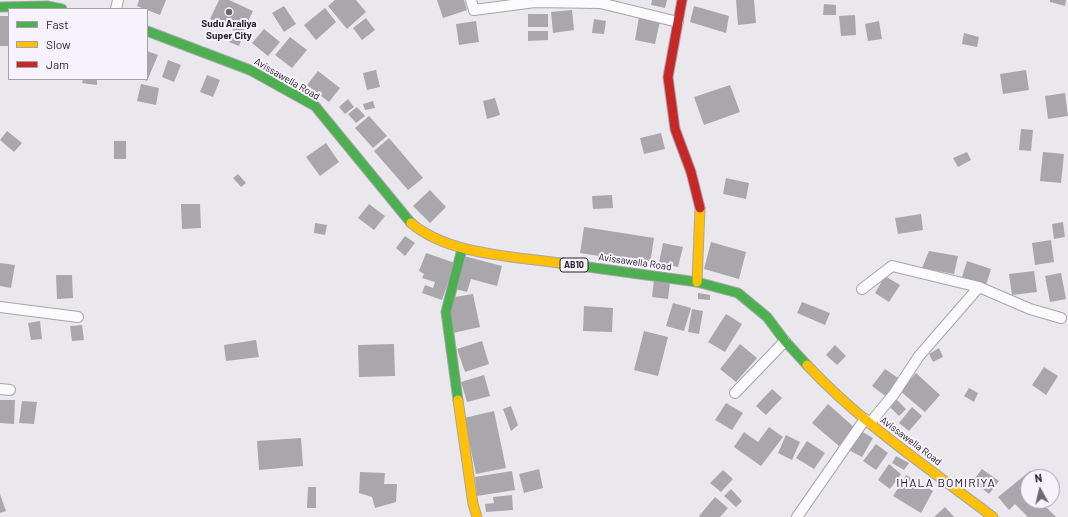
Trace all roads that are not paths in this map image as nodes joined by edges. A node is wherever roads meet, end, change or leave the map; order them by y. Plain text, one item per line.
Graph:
1 (471, 0) edge
2 (682, 0) edge
3 (535, 1) edge
4 (0, 7) edge
5 (57, 8) edge
6 (678, 22) junction
7 (148, 31) edge
8 (462, 249) junction
9 (697, 282) junction
10 (980, 287) junction
11 (862, 289) dead end
12 (0, 307) edge
13 (78, 317) dead end
14 (1061, 318) dead end
15 (785, 341) junction
16 (735, 393) dead end
17 (867, 421) junction
18 (477, 517) edge
19 (798, 517) edge
20 (993, 517) edge

1 - 3 street
2 - 6 main road
3 - 6 street
4 - 5 main road
6 - 9 main road
7 - 8 main road, Avissawella Road / AB10
8 - 9 main road, Avissawella Road / AB10
8 - 18 main road
9 - 15 main road, Avissawella Road / AB10
10 - 11 street
10 - 14 street
10 - 17 street
12 - 13 street
15 - 16 street
15 - 17 main road, Avissawella Road / AB10
17 - 19 street
17 - 20 main road, Avissawella Road / AB10

